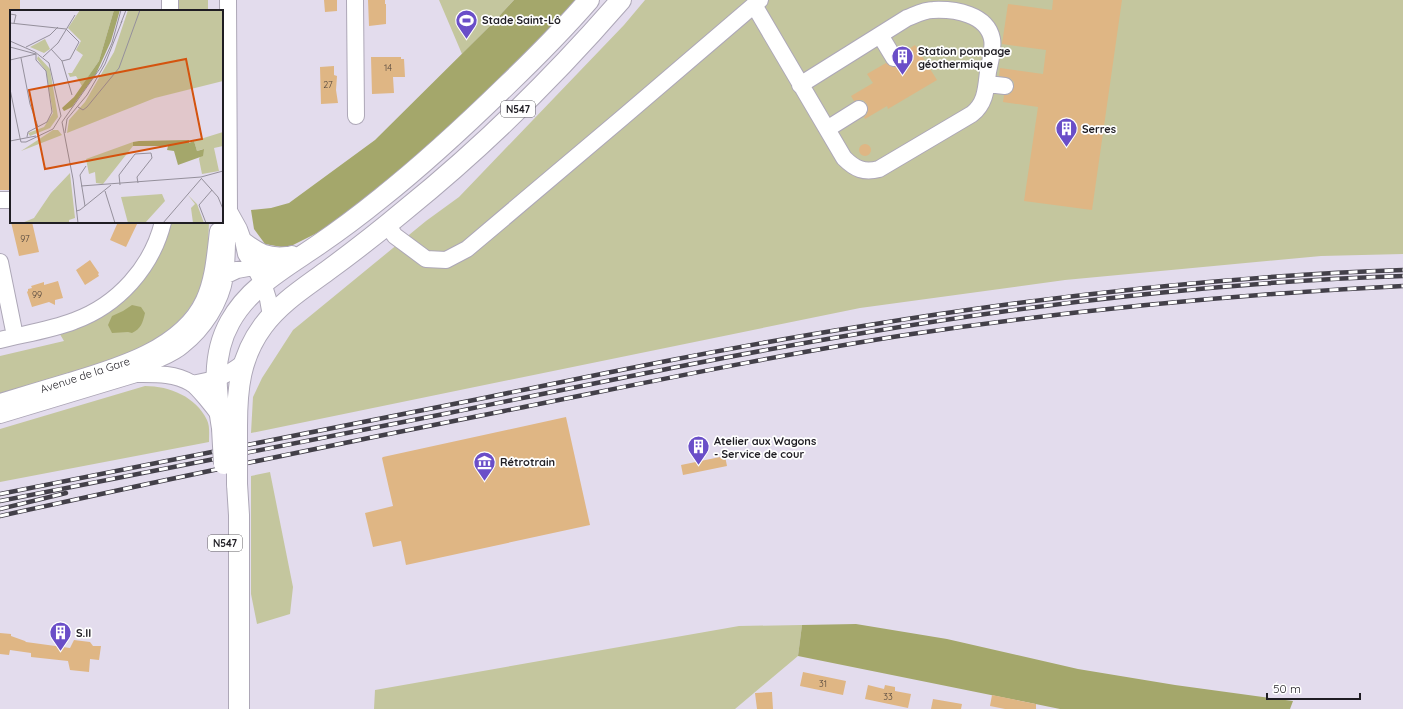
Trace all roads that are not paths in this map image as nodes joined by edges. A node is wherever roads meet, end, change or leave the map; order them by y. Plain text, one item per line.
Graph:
1 (228, 0) edge
2 (355, 0) edge
3 (589, 0) edge
4 (621, 0) edge
5 (757, 2) edge
6 (880, 35) junction
7 (894, 58) dead end
8 (987, 84) junction
9 (800, 85) junction
10 (1005, 86) dead end
11 (859, 109) dead end
12 (356, 116) dead end
13 (827, 129) junction
14 (229, 211) junction
15 (223, 221) edge
16 (163, 223) edge
17 (222, 223) edge
18 (387, 225) junction
19 (243, 240) junction
20 (323, 242) junction
21 (291, 255) junction
22 (0, 262) edge
23 (225, 276) junction
24 (259, 276) junction
25 (210, 284) junction
26 (271, 316) junction
27 (16, 336) junction
28 (0, 340) edge
29 (175, 351) junction
30 (244, 363) junction
31 (136, 374) junction
32 (216, 379) junction
33 (187, 381) junction
34 (0, 402) edge
35 (0, 415) edge
36 (227, 423) junction
37 (233, 706) edge

1 - 14 street, Avenue de la Gare
2 - 12 street
3 - 20 main road, N547
4 - 18 main road, N547
5 - 9 street
5 - 18 street
6 - 7 street
6 - 8 street
6 - 9 street
8 - 10 street
8 - 13 street
9 - 13 street
11 - 13 street
14 - 15 street, Avenue de la Gare
14 - 19 street
14 - 23 street, Avenue de la Gare
16 - 27 street
17 - 25 street, Avenue de la Gare
18 - 26 main road, N547
19 - 21 street
19 - 24 street
20 - 21 street
20 - 24 main road, N547
21 - 24 street
22 - 27 street
23 - 24 street
23 - 25 street
23 - 29 street, Avenue de la Gare
24 - 26 street
24 - 32 main road, N547
25 - 34 street, Avenue de la Gare
26 - 30 main road, N547
27 - 28 street
29 - 31 street, Avenue de la Gare
29 - 33 street
30 - 32 street, Avenue de la Gare
30 - 36 main road, N547
31 - 33 street, Avenue de la Gare
31 - 35 street, Avenue de la Gare
32 - 33 street, Avenue de la Gare
32 - 36 main road, N547
33 - 36 street
36 - 37 main road, N547, bridge

